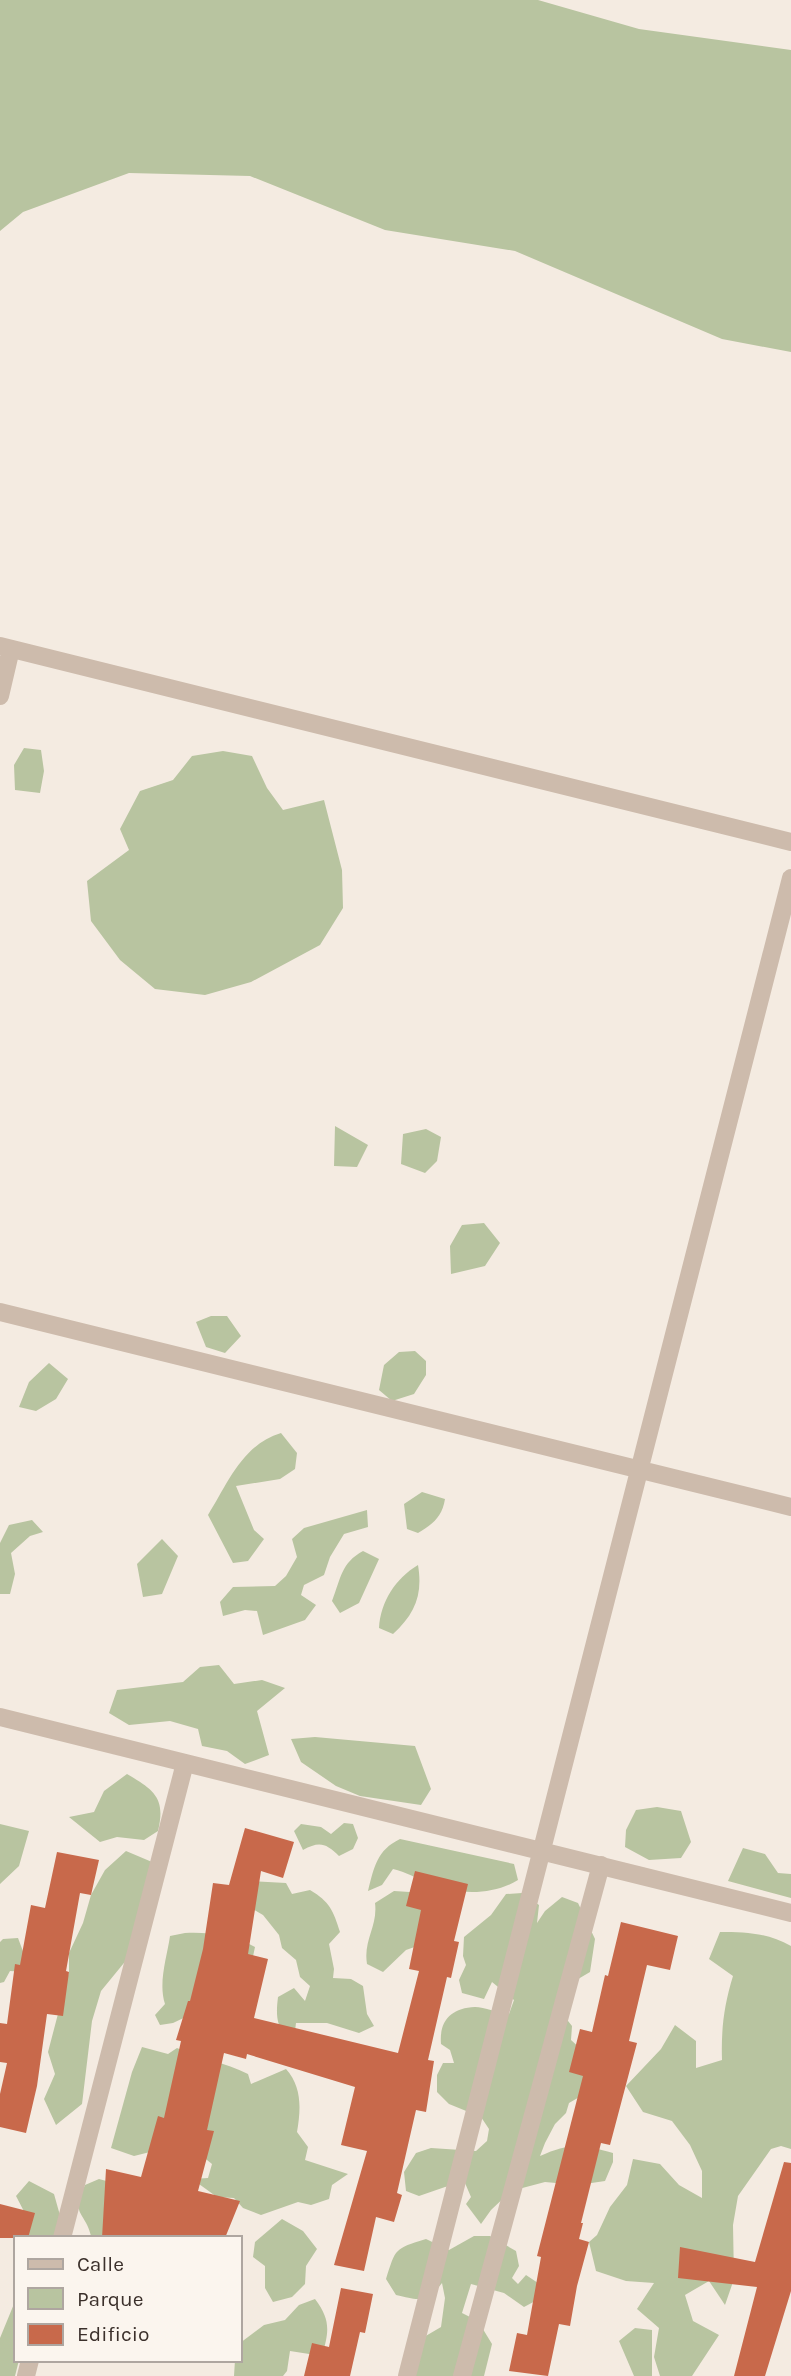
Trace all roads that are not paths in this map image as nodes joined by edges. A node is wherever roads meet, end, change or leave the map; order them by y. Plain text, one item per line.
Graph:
1 (5, 648) edge
2 (0, 696) edge
3 (791, 842) edge
4 (791, 878) edge
5 (0, 1312) edge
6 (638, 1470) junction
7 (791, 1507) edge
8 (0, 1717) edge
9 (185, 1763) junction
10 (541, 1851) junction
11 (601, 1866) junction
12 (791, 1913) edge
13 (63, 2236) edge
14 (407, 2376) edge
15 (462, 2376) edge

1 - 2 street
1 - 3 street
4 - 6 street
5 - 6 street
6 - 7 street
6 - 10 street
8 - 9 street
9 - 10 street
9 - 13 street
10 - 11 street
10 - 14 street
11 - 12 street
11 - 15 street

